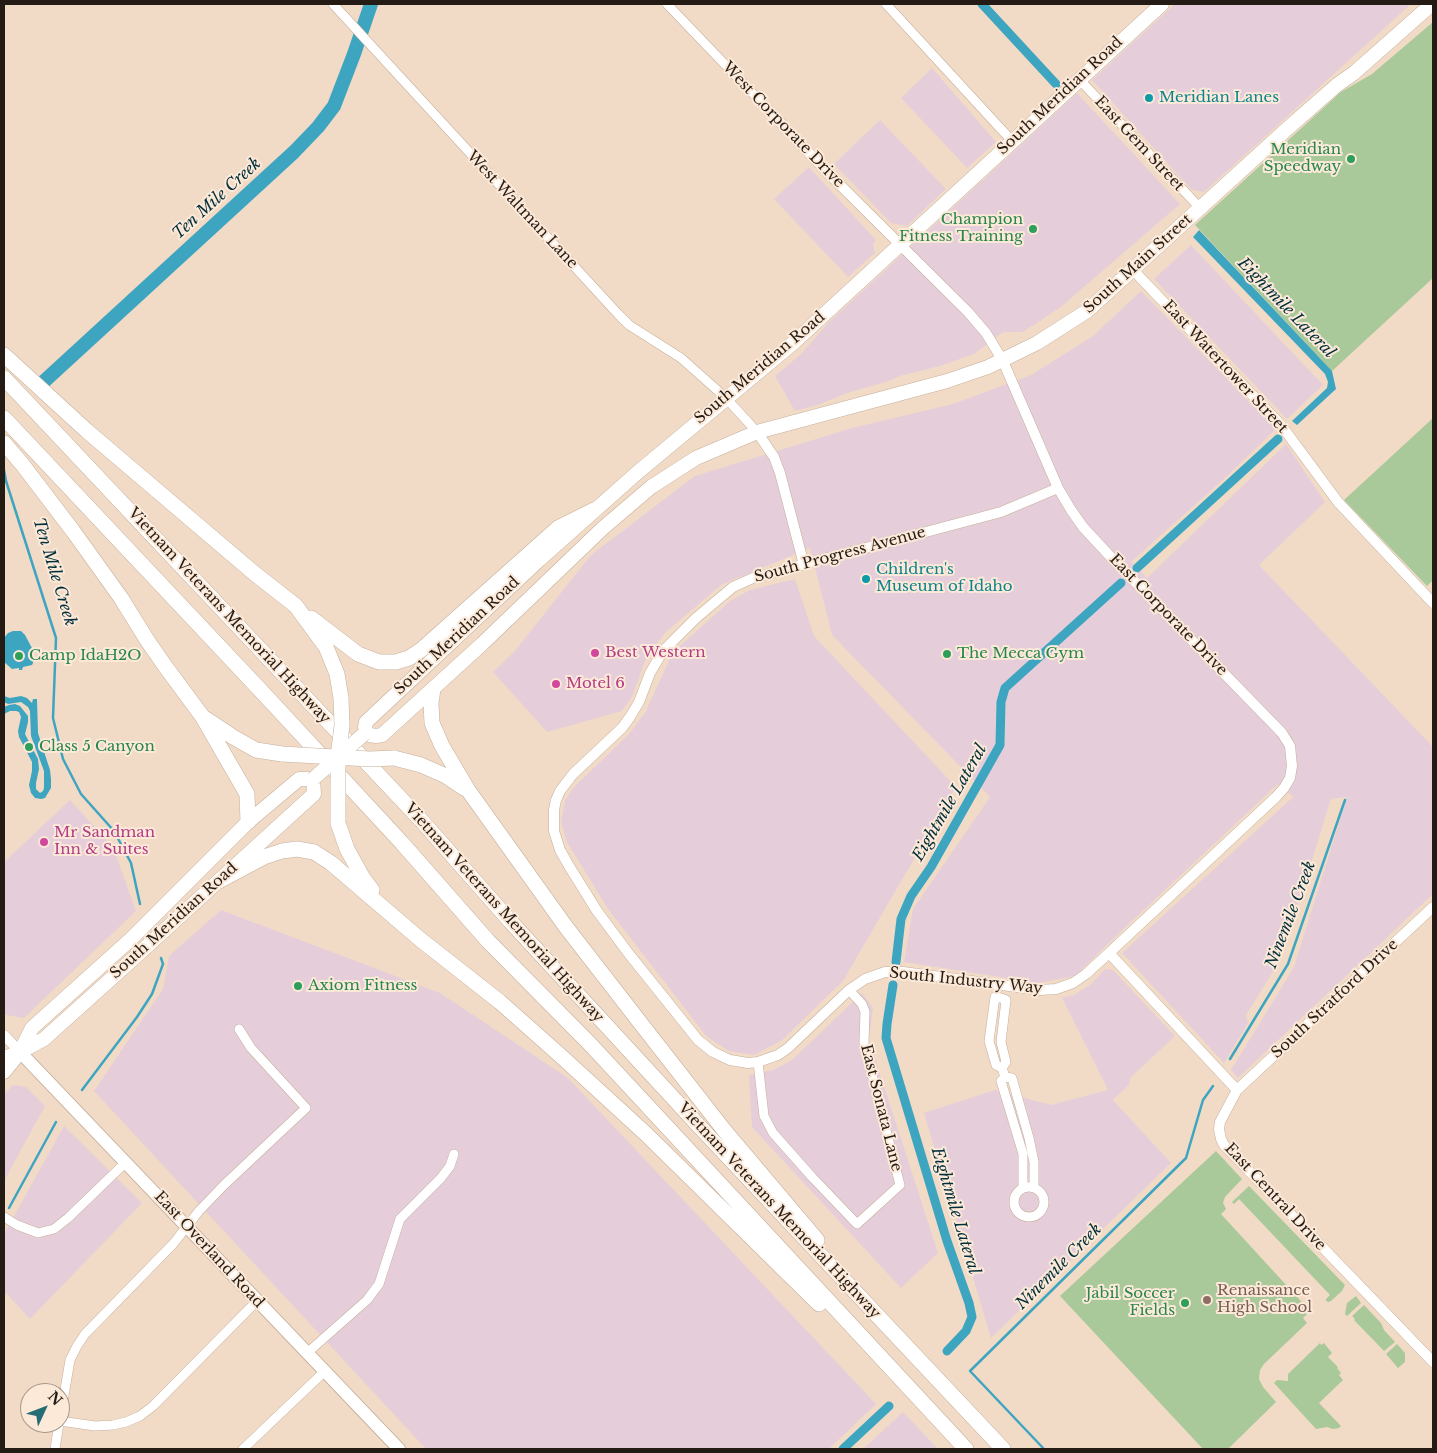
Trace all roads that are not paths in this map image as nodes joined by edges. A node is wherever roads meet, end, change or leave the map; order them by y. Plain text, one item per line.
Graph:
1 (333, 4) edge
2 (667, 4) edge
3 (886, 4) edge
4 (1160, 4) edge
5 (1432, 4) edge
6 (1079, 79) junction
7 (760, 102) joint
8 (1012, 141) junction
9 (1200, 208) junction
10 (900, 244) junction
11 (1133, 270) junction
12 (4, 355) edge
13 (1003, 361) junction
14 (4, 378) edge
15 (726, 398) junction
16 (4, 418) edge
17 (757, 432) junction
18 (4, 442) edge
19 (650, 487) joint
20 (1058, 488) junction
21 (594, 510) junction
22 (603, 528) junction
23 (804, 565) junction
24 (1433, 603) edge
25 (296, 606) junction
26 (433, 689) junction
27 (202, 716) junction
28 (364, 734) junction
29 (338, 757) junction
30 (313, 779) junction
31 (468, 790) junction
32 (248, 822) junction
33 (219, 881) junction
34 (1433, 907) edge
35 (395, 918) junction
36 (1109, 953) junction
37 (1004, 986) junction
38 (850, 990) junction
39 (239, 1029) dead end
40 (4, 1035) edge
41 (698, 1040) joint
42 (20, 1052) junction
43 (4, 1058) edge
44 (758, 1062) junction
45 (4, 1072) edge
46 (1004, 1072) junction
47 (1236, 1090) junction
48 (454, 1154) dead end
49 (126, 1162) junction
50 (1023, 1188) junction
51 (1034, 1188) junction
52 (4, 1217) edge
53 (187, 1226) junction
54 (257, 1301) junction
55 (307, 1353) junction
56 (1433, 1362) edge
57 (922, 1363) junction
58 (325, 1371) junction
59 (902, 1381) junction
60 (66, 1383) edge
61 (70, 1422) edge
62 (58, 1433) edge
63 (56, 1449) edge
64 (243, 1449) edge
65 (399, 1449) edge
66 (966, 1449) edge
67 (1003, 1449) edge

1 - 15 street, West Waltman Lane
2 - 7 street, West Corporate Drive
3 - 8 street
4 - 6 main road, South Meridian Road
5 - 9 main road, South Main Street
6 - 8 main road, South Meridian Road
6 - 9 street, East Gem Street
7 - 10 street, West Corporate Drive
8 - 10 main road, South Meridian Road
9 - 11 main road, South Main Street
10 - 13 street, East Corporate Drive
10 - 15 main road, South Meridian Road
11 - 13 main road, South Main Street
11 - 24 street, East Watertower Street
12 - 25 highway
13 - 17 main road, South Main Street
13 - 20 street, East Corporate Drive
14 - 57 highway, Vietnam Veterans Memorial Highway
15 - 17 street, West Waltman Lane
15 - 21 main road, South Meridian Road
15 - 22 main road
16 - 59 highway, Vietnam Veterans Memorial Highway
17 - 19 main road, South Main Street
17 - 23 street
18 - 27 highway
19 - 22 main road, South Meridian Road
20 - 23 street, South Progress Avenue
20 - 36 street, East Corporate Drive
21 - 25 highway
21 - 28 main road, South Meridian Road
22 - 26 main road, South Meridian Road
23 - 41 street, South Progress Avenue
25 - 29 highway, bridge
26 - 28 main road, South Meridian Road
26 - 31 highway
27 - 29 highway, bridge
27 - 32 highway
28 - 29 main road, South Meridian Road, bridge
29 - 30 main road, South Meridian Road, bridge
29 - 31 highway, bridge
29 - 35 highway, bridge
30 - 32 main road, South Meridian Road
30 - 33 main road, South Meridian Road
31 - 57 highway
32 - 42 main road, South Meridian Road
33 - 35 highway
33 - 42 main road, South Meridian Road
34 - 47 street, South Stratford Drive
35 - 59 highway
36 - 37 street, South Industry Way
36 - 47 street
37 - 38 street, South Industry Way
37 - 46 street
38 - 44 street, South Industry Way
38 - 44 street, East Sonata Lane
39 - 53 street
40 - 42 street
41 - 44 street, South Industry Way
42 - 43 main road, South Meridian Road
42 - 45 main road, South Meridian Road
42 - 49 main road, East Overland Road
46 - 50 street
46 - 51 street
47 - 56 street, East Central Drive
48 - 55 street
49 - 52 street
49 - 53 main road, East Overland Road
50 - 51 street
50 - 51 street
53 - 54 main road, East Overland Road
53 - 60 street
54 - 55 main road, East Overland Road
54 - 61 street
55 - 58 main road, East Overland Road
57 - 67 highway, Vietnam Veterans Memorial Highway
58 - 64 street
58 - 65 main road, East Overland Road
59 - 66 highway, Vietnam Veterans Memorial Highway
62 - 63 street

